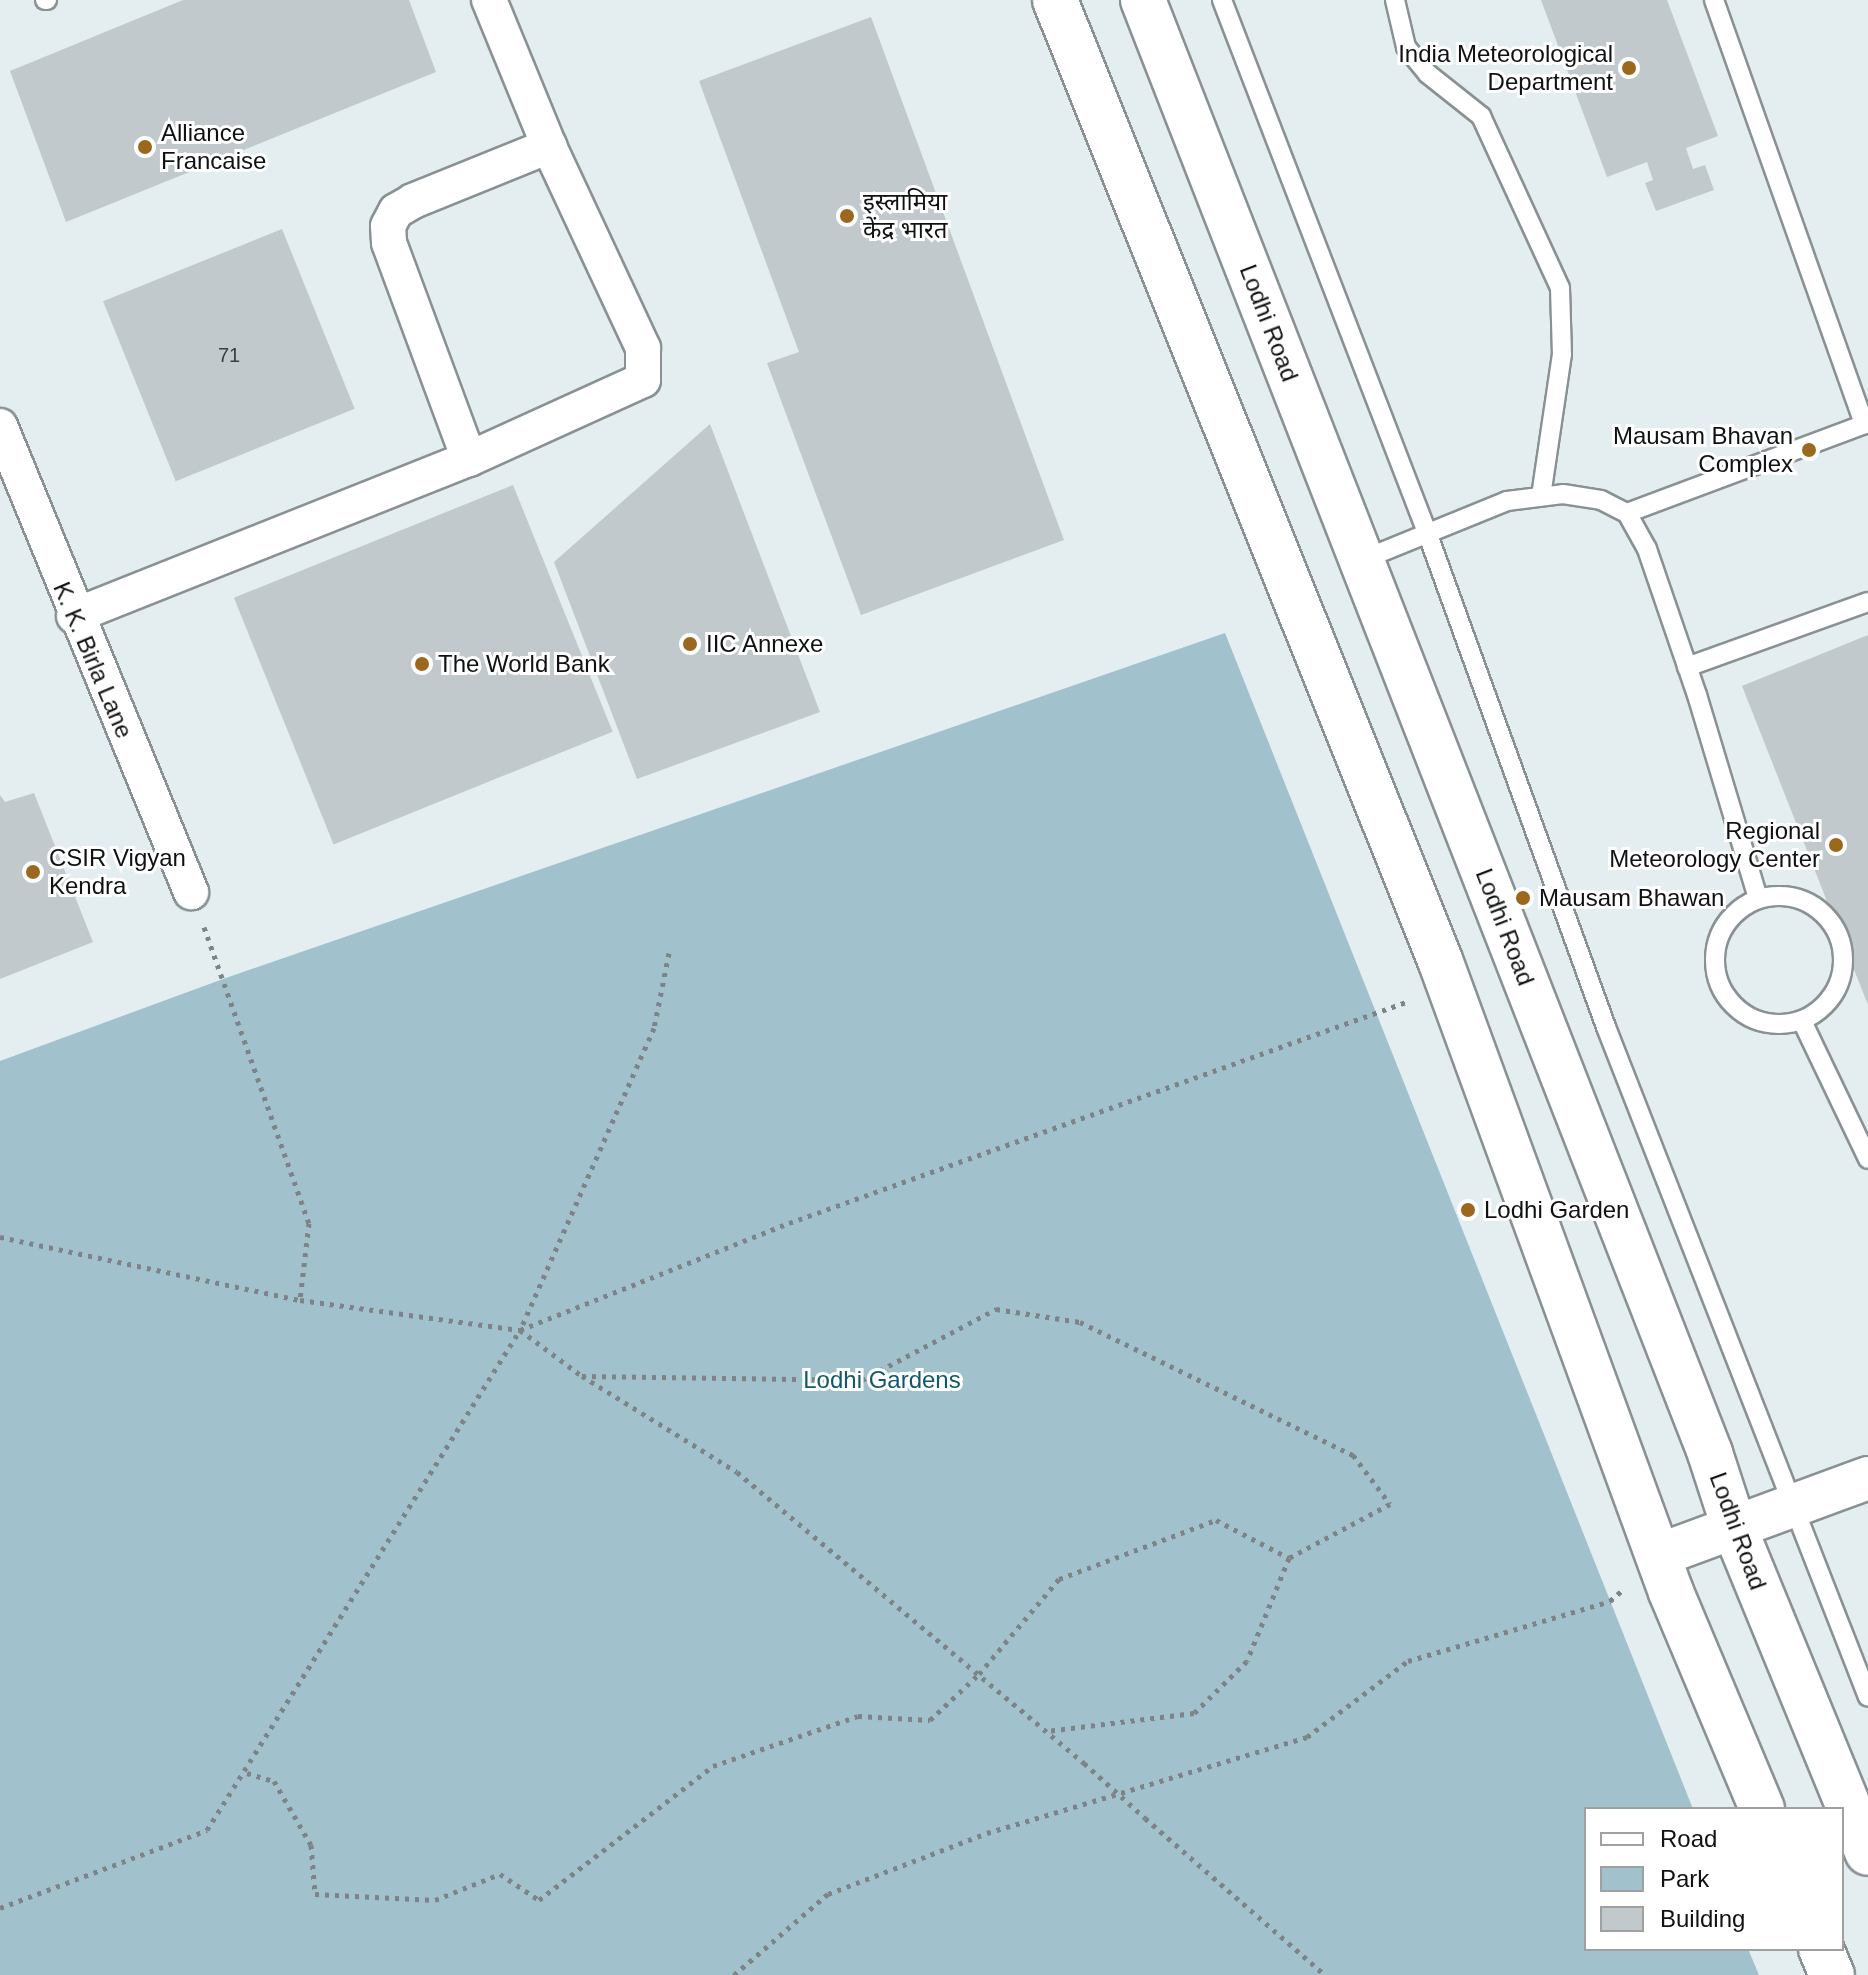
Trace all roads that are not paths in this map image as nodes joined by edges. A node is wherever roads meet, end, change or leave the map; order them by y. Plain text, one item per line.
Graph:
1 (489, 0) edge
2 (1055, 0) edge
3 (1143, 0) edge
4 (1222, 0) edge
5 (1395, 0) edge
6 (1714, 0) edge
7 (549, 146) junction
8 (1866, 424) edge
9 (0, 426) edge
10 (469, 459) junction
11 (1541, 496) junction
12 (1627, 513) junction
13 (1428, 535) junction
14 (1362, 560) junction
15 (1868, 602) edge
16 (74, 616) junction
17 (1687, 667) junction
18 (191, 892) road end
19 (1758, 898) junction
20 (1802, 1021) junction
21 (1868, 1159) edge
22 (1868, 1478) edge
23 (1790, 1506) junction
24 (1734, 1527) junction
25 (1659, 1555) junction
26 (1868, 1697) edge
27 (1761, 1807) edge
28 (1868, 1853) edge
29 (1822, 1951) edge
30 (1832, 1975) edge

1 - 7 street
2 - 25 main road
3 - 14 main road, Lodhi Road
4 - 13 lane
5 - 11 lane
6 - 8 lane
7 - 10 street
7 - 10 street
8 - 12 lane
9 - 16 street, K. K. Birla Lane
10 - 16 street
11 - 12 lane
11 - 13 lane
12 - 17 lane
13 - 14 lane
13 - 23 lane
14 - 24 main road, Lodhi Road
15 - 17 lane
16 - 18 street, K. K. Birla Lane
17 - 19 lane
19 - 20 lane
19 - 20 lane
20 - 21 lane
22 - 23 street
23 - 24 street
23 - 26 lane
24 - 25 street
24 - 28 main road, Lodhi Road
25 - 27 main road
29 - 30 main road

